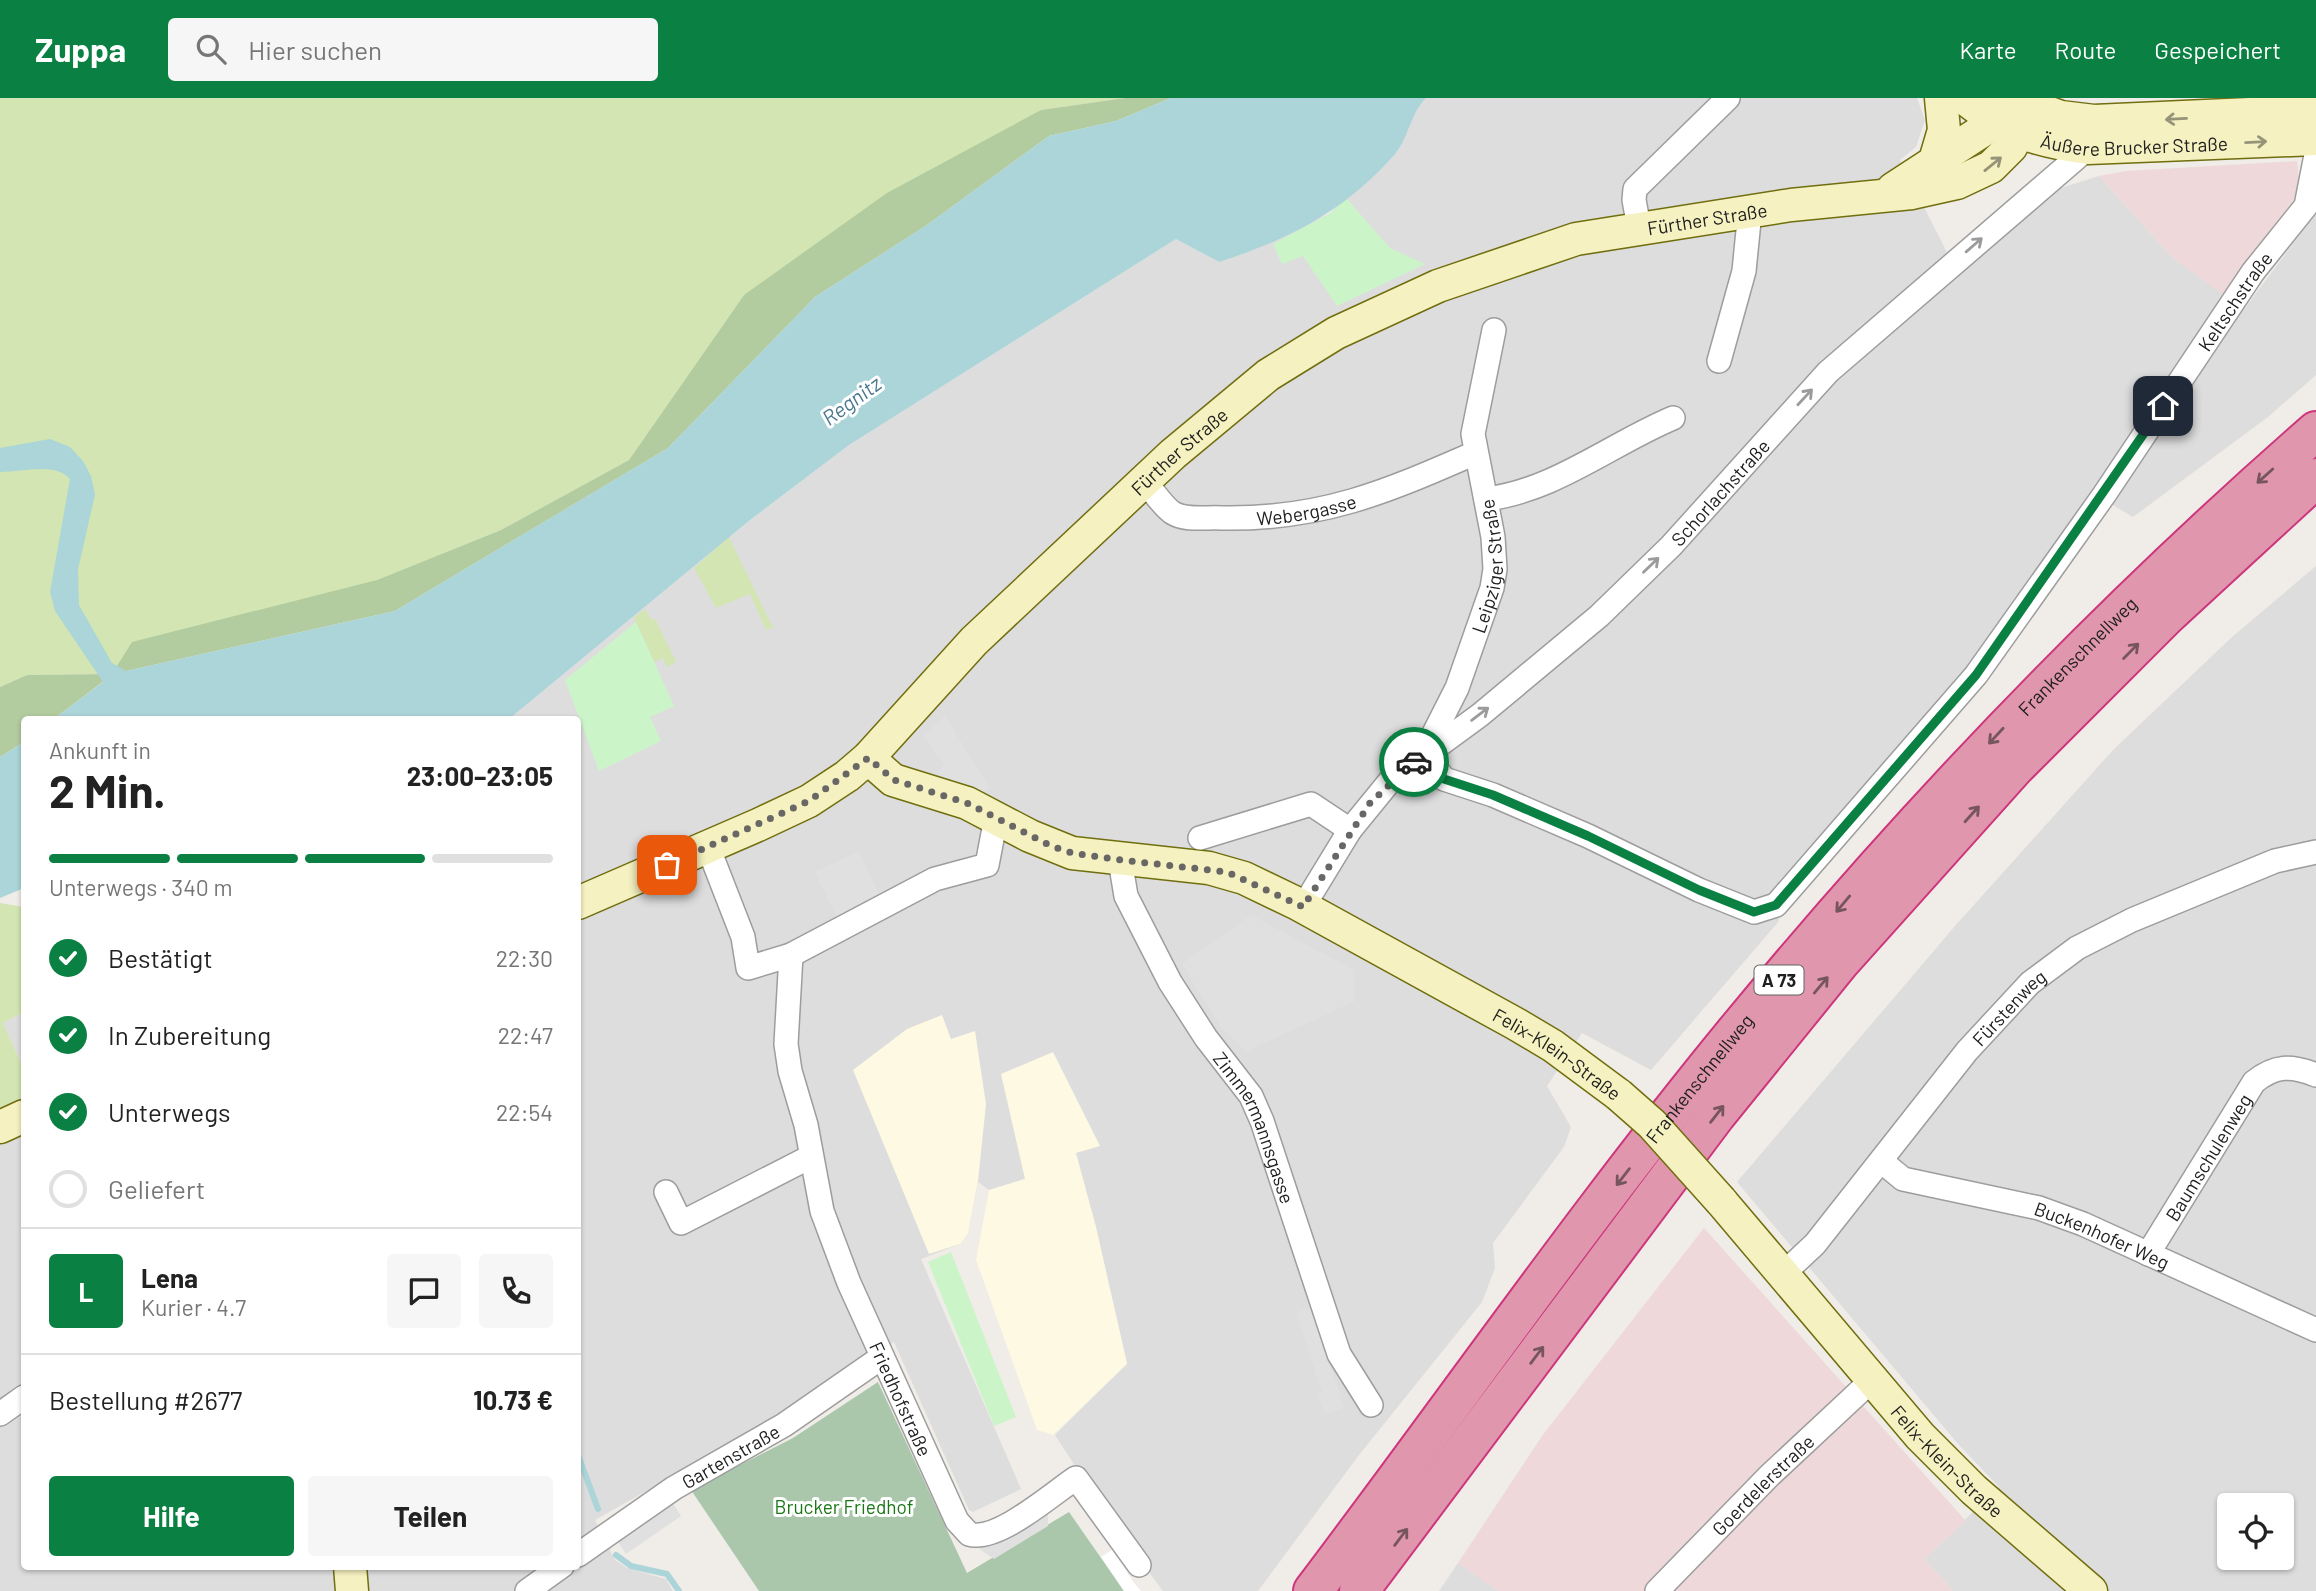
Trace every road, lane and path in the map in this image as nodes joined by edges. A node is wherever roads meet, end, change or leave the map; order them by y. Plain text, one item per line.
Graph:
1 (1728, 98) edge
2 (1941, 98) edge
3 (1964, 98) edge
4 (2316, 111) edge
5 (2011, 114) edge
6 (2316, 139) edge
7 (2088, 148) junction
8 (2316, 155) edge
9 (1934, 164) junction
10 (1882, 194) junction
11 (1750, 211) junction
12 (1639, 227) junction
13 (1494, 330) dead end
14 (1719, 361) dead end
15 (1673, 418) dead end
16 (2316, 431) edge
17 (1475, 453) junction
18 (2316, 478) edge
19 (1144, 481) junction
20 (1486, 499) junction
21 (1424, 754) junction
22 (868, 758) junction
23 (996, 818) junction
24 (1350, 830) junction
25 (1200, 838) dead end
26 (708, 847) junction
27 (2316, 852) edge
28 (1121, 860) junction
29 (581, 902) edge
30 (1303, 907) junction
31 (791, 955) junction
32 (2316, 1075) edge
33 (21, 1117) edge
34 (0, 1127) edge
35 (810, 1157) junction
36 (1881, 1161) junction
37 (666, 1192) dead end
38 (2148, 1254) junction
39 (1783, 1274) junction
40 (2316, 1330) edge
41 (883, 1357) junction
42 (1872, 1380) junction
43 (21, 1399) edge
44 (1371, 1405) dead end
45 (0, 1414) edge
46 (581, 1553) edge
47 (1139, 1565) dead end
48 (350, 1570) edge
49 (550, 1575) edge
50 (352, 1591) edge
51 (527, 1591) edge
52 (1313, 1591) edge
53 (1359, 1591) edge
54 (1657, 1591) edge
55 (2091, 1591) edge

1 - 12 street
2 - 9 street
3 - 5 street, Äußere Brucker Straße
4 -> 5 street, Äußere Brucker Straße
5 - 7 street, Äußere Brucker Straße
5 - 9 street, Fürther Straße
10 -> 5 street, Fürther Straße
7 -> 6 street, Äußere Brucker Straße
21 -> 7 street, Schorlachstraße
8 - 21 street, Keltschstraße
9 - 10 street, Fürther Straße
10 - 11 street, Fürther Straße
11 - 12 street, Fürther Straße
11 - 14 street
12 - 19 street, Fürther Straße
13 - 17 street, Leipziger Straße
15 - 20 street
16 -> 52 highway, Frankenschnellweg / A 73
17 - 19 street, Webergasse
17 - 20 street, Leipziger Straße
53 -> 18 highway, Frankenschnellweg / A 73
19 - 22 street, Fürther Straße
20 - 21 street, Leipziger Straße
21 - 24 street, Schorlachstraße
22 - 23 street, Felix-Klein-Straße
22 - 26 street, Fürther Straße
23 - 28 street, Felix-Klein-Straße
23 - 31 street
24 - 25 street
24 - 30 street, Schorlachstraße
26 - 29 street, Fürther Straße
26 - 31 street
27 - 36 street, Fürstenweg
28 - 30 street, Felix-Klein-Straße
28 - 44 street, Zimmermannsgasse
30 - 39 street, Felix-Klein-Straße, bridge
31 - 35 street, Friedhofstraße
32 - 38 street, Baumschulenweg
33 - 34 street
35 - 37 street
35 - 41 street, Friedhofstraße
36 - 38 street, Buckenhofer Weg
36 - 39 street, Fürstenweg
38 - 40 street, Buckenhofer Weg
39 - 42 street, Felix-Klein-Straße
41 - 46 street, Gartenstraße
41 - 47 street, Friedhofstraße
42 - 54 street, Goerdelerstraße
42 - 55 street, Felix-Klein-Straße
43 - 45 street
48 - 50 street
49 - 51 street

